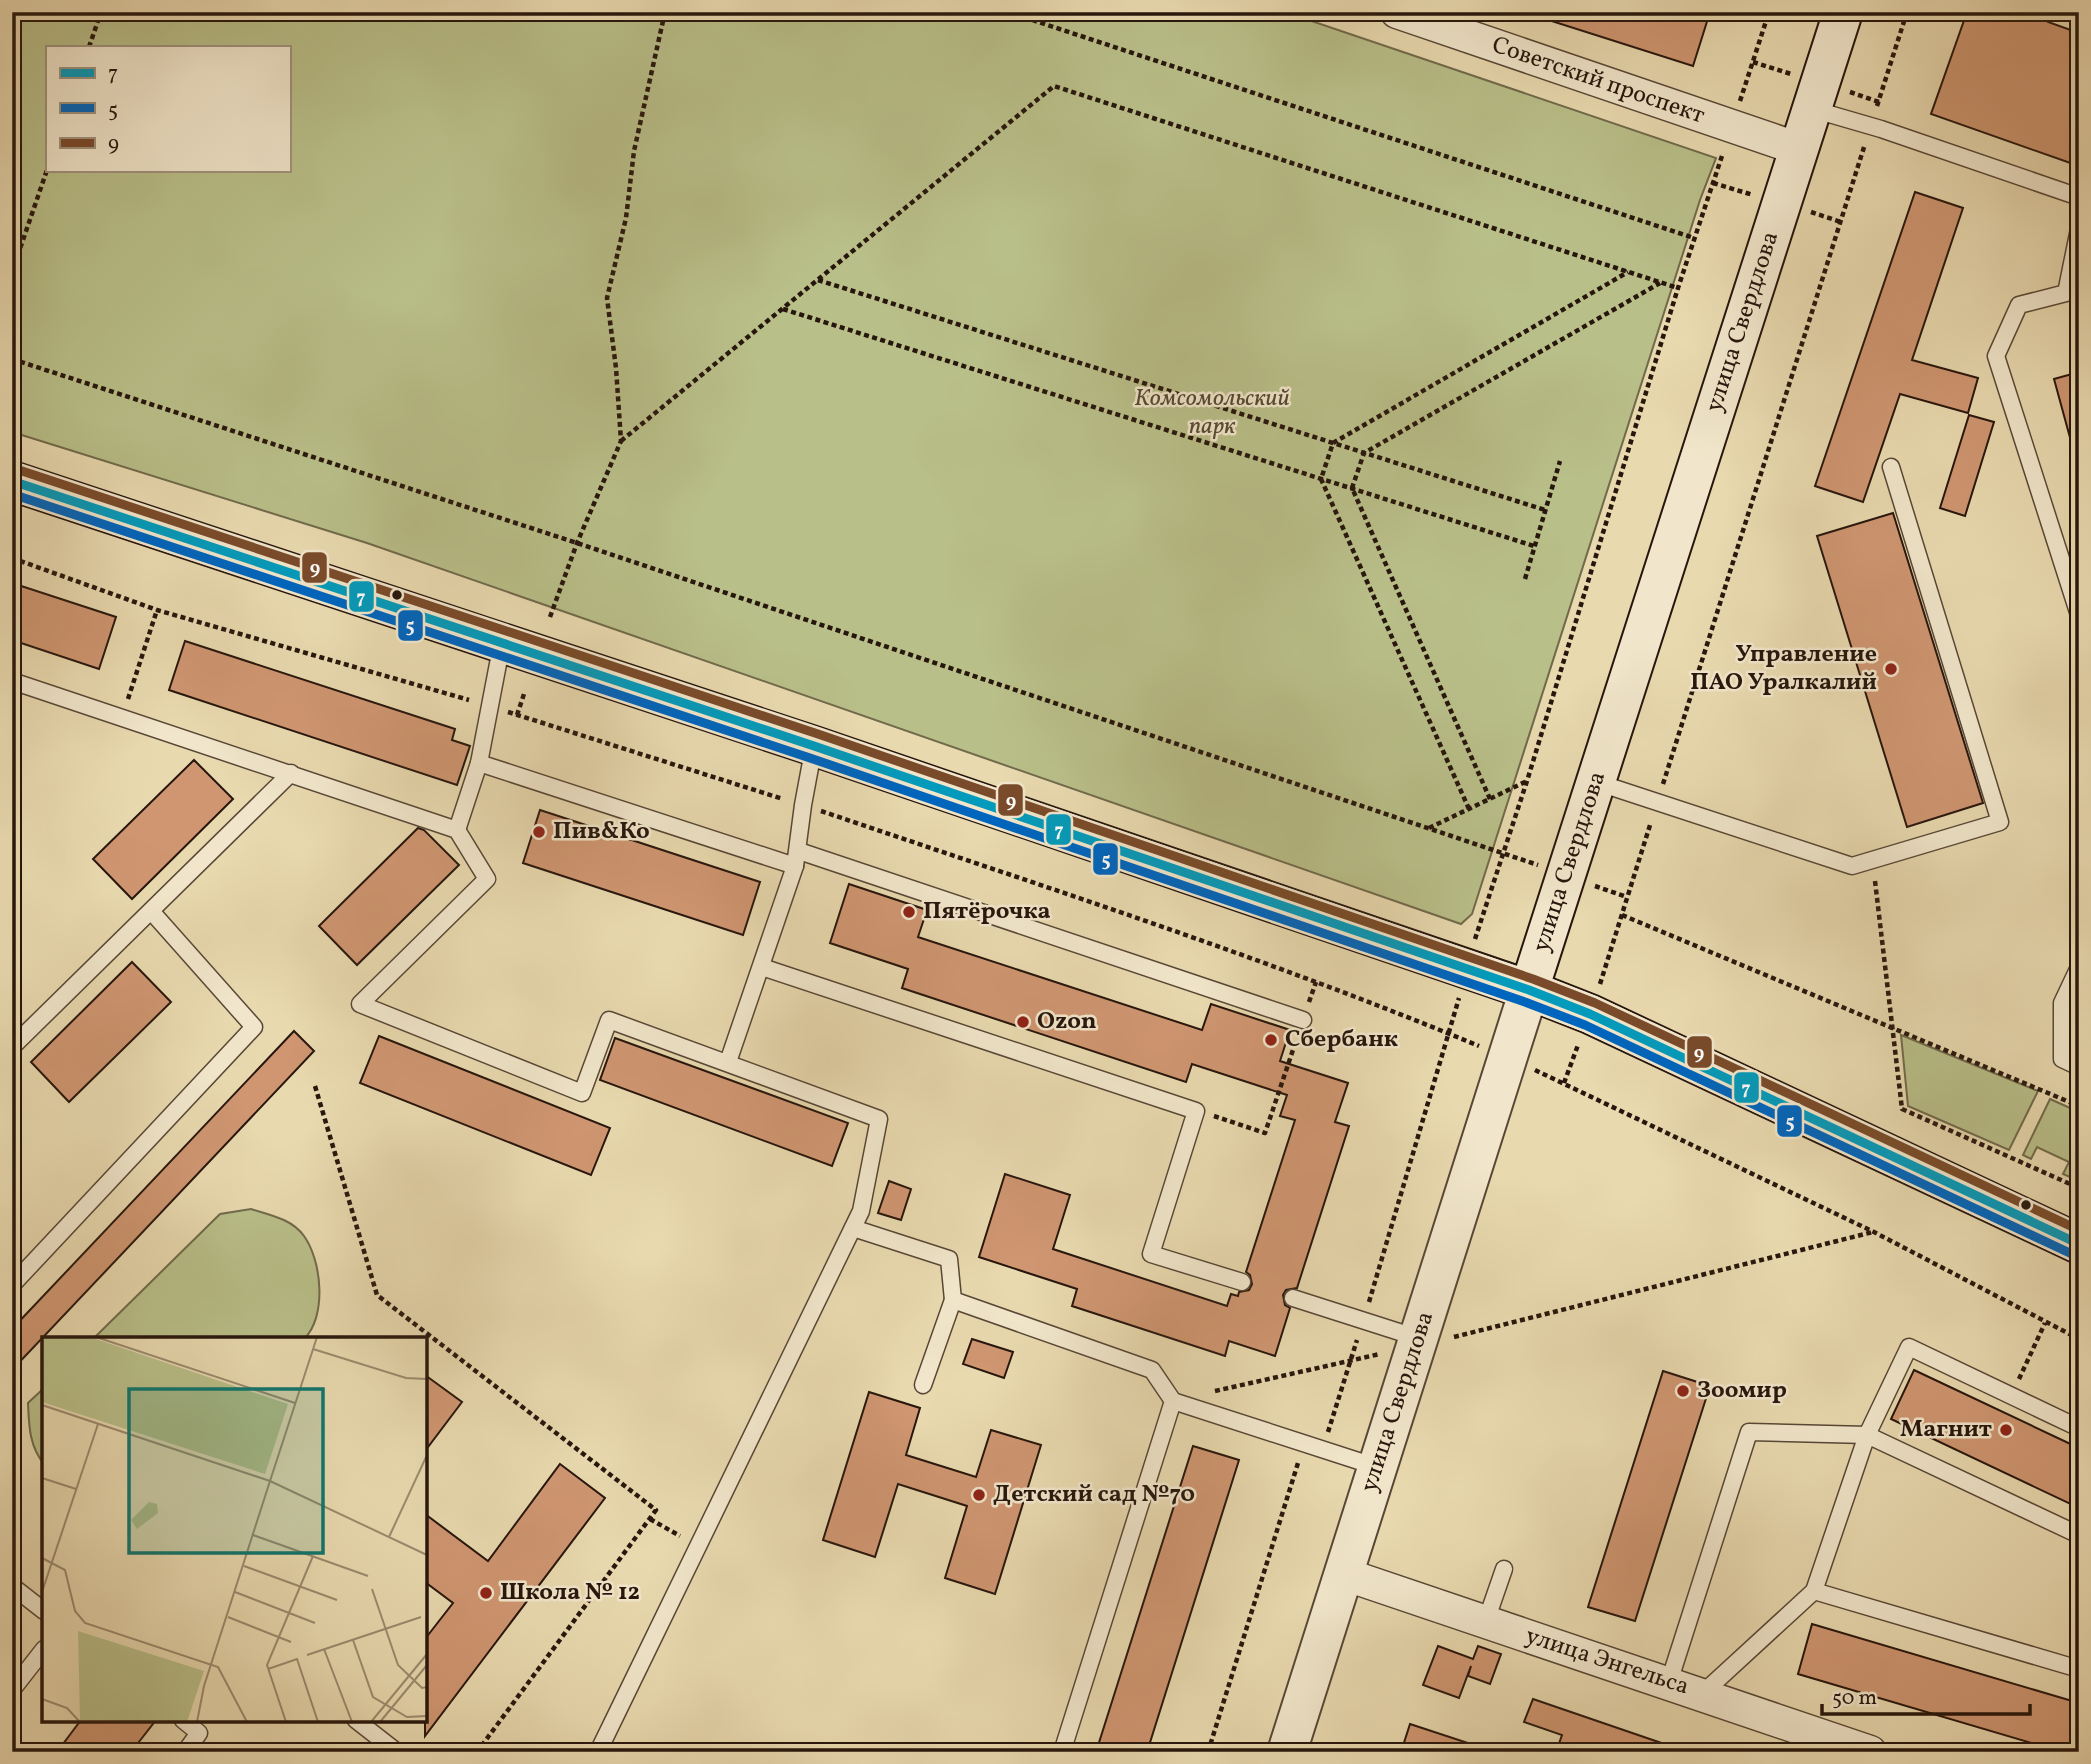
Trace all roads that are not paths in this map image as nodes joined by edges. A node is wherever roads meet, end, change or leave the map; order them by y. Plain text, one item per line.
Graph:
1 (1397, 12) edge
2 (1843, 12) edge
3 (1812, 109) junction
4 (1799, 149) junction
5 (2079, 197) edge
6 (2079, 229) edge
7 (1891, 467) dead end
8 (12, 481) edge
9 (2079, 615) edge
10 (502, 643) junction
11 (12, 681) edge
12 (814, 746) junction
13 (479, 763) junction
14 (291, 773) junction
15 (1596, 782) junction
16 (457, 830) junction
17 (797, 859) junction
18 (151, 911) junction
19 (762, 967) junction
20 (2079, 967) edge
21 (1529, 990) junction
22 (1303, 1020) road end
23 (12, 1047) edge
24 (728, 1062) junction
25 (2079, 1067) edge
26 (853, 1228) junction
27 (2079, 1244) edge
28 (1242, 1282) dead end
29 (12, 1285) edge
30 (1293, 1298) dead end
31 (953, 1300) junction
32 (1417, 1342) junction
33 (923, 1385) dead end
34 (1173, 1401) junction
35 (2079, 1428) edge
36 (1867, 1435) junction
37 (1377, 1466) junction
38 (2079, 1535) edge
39 (1504, 1569) dead end
40 (1343, 1574) junction
41 (12, 1586) edge
42 (1814, 1591) junction
43 (42, 1609) edge
44 (1486, 1621) junction
45 (42, 1652) edge
46 (2079, 1669) edge
47 (1669, 1682) junction
48 (12, 1690) edge
49 (1703, 1693) junction
50 (185, 1722) edge
51 (359, 1722) edge
52 (185, 1752) edge
53 (397, 1752) edge
54 (598, 1752) edge
55 (1062, 1752) edge
56 (1287, 1752) edge
57 (1870, 1752) edge

1 - 4 street, Советский проспект
2 - 3 main road, улица Свердлова
3 - 4 main road, улица Свердлова
3 - 5 lane
4 - 15 main road, улица Свердлова
6 - 9 lane
7 - 15 lane
8 - 10 main road
10 - 12 main road
10 - 13 lane
11 - 14 lane
12 - 17 lane
12 - 21 main road
13 - 16 lane
13 - 17 lane
14 - 16 lane
14 - 18 lane
15 - 21 main road, улица Свердлова
16 - 24 lane
17 - 19 lane
17 - 22 lane
18 - 23 lane
18 - 29 lane
19 - 24 lane
19 - 28 lane
20 - 25 lane
21 - 27 main road
21 - 32 main road, улица Свердлова
24 - 26 lane
26 - 31 lane
26 - 54 lane
30 - 32 lane
31 - 33 lane
31 - 34 lane
32 - 37 main road, улица Свердлова
34 - 37 lane
34 - 55 lane
35 - 36 lane
36 - 38 lane
36 - 42 lane
36 - 47 lane
37 - 40 main road, улица Свердлова
39 - 44 lane
40 - 44 street, улица Энгельса
40 - 56 main road, улица Свердлова
41 - 43 lane
42 - 46 lane
42 - 49 lane
44 - 47 street, улица Энгельса
45 - 48 lane
47 - 49 street, улица Энгельса
49 - 57 street, улица Энгельса
50 - 52 lane
51 - 53 lane

